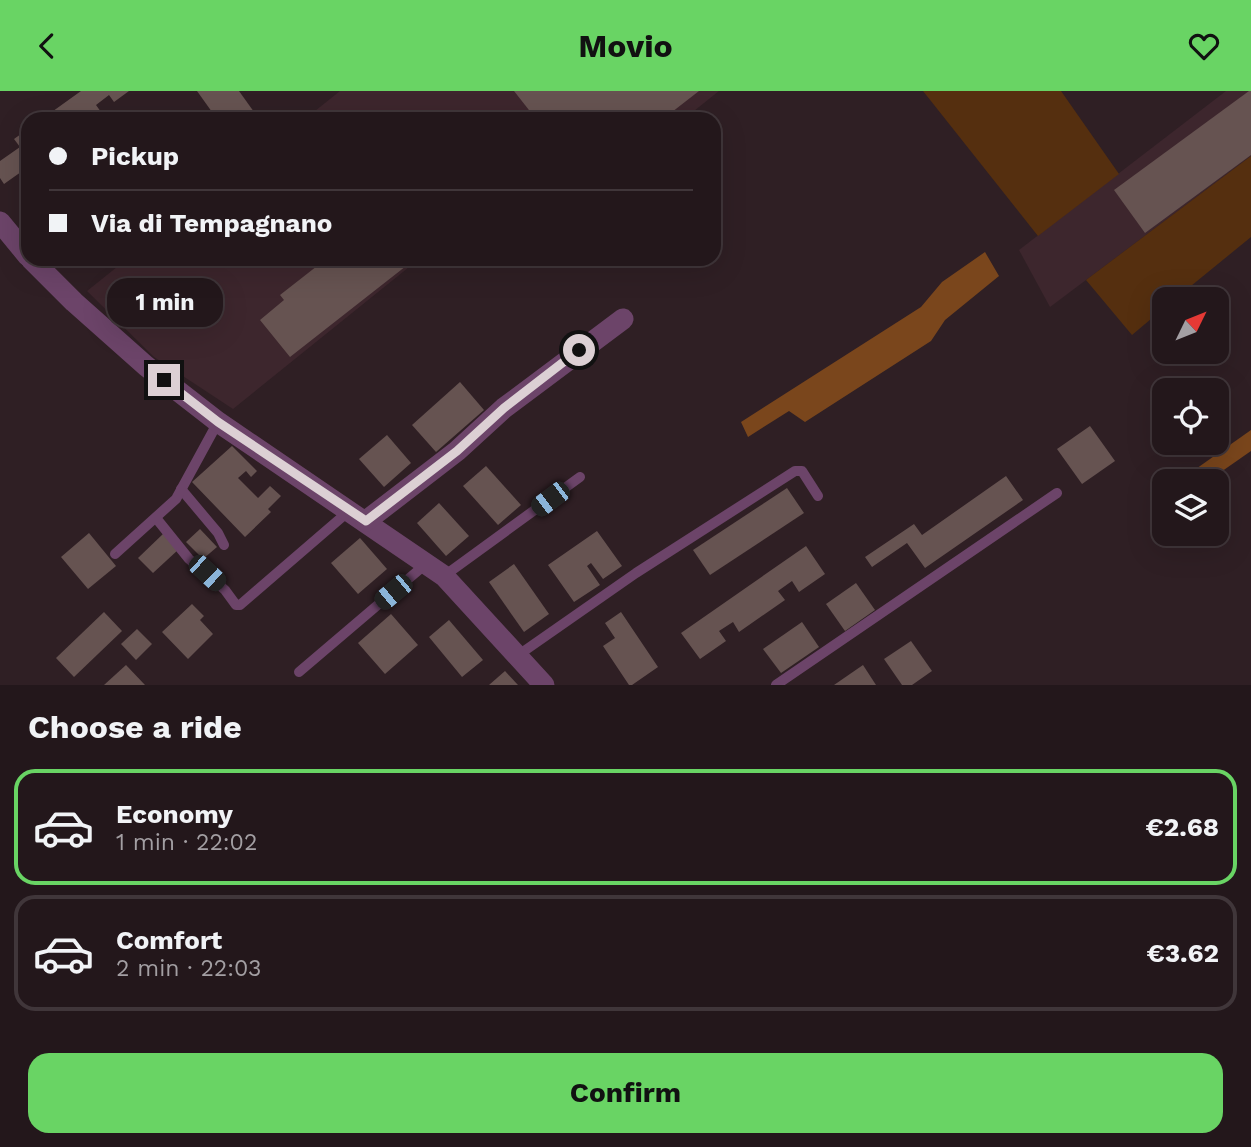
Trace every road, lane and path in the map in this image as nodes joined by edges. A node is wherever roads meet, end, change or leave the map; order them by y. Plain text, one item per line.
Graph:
1 (0, 222) edge
2 (21, 245) edge
3 (40, 266) edge
4 (623, 319) dead end
5 (218, 422) junction
6 (580, 477) dead end
7 (181, 489) junction
8 (1057, 493) dead end
9 (818, 496) dead end
10 (358, 516) junction
11 (156, 518) junction
12 (224, 545) dead end
13 (116, 554) dead end
14 (436, 569) junction
15 (517, 656) junction
16 (299, 672) dead end
17 (544, 685) edge
18 (776, 685) edge

1 - 2 street
3 - 5 street
4 - 10 street
5 - 7 lane
5 - 10 street
6 - 14 lane
7 - 11 lane
7 - 12 lane
8 - 18 lane
9 - 15 lane
10 - 11 lane
10 - 14 street
11 - 13 lane
14 - 15 street
14 - 16 lane
15 - 17 street

